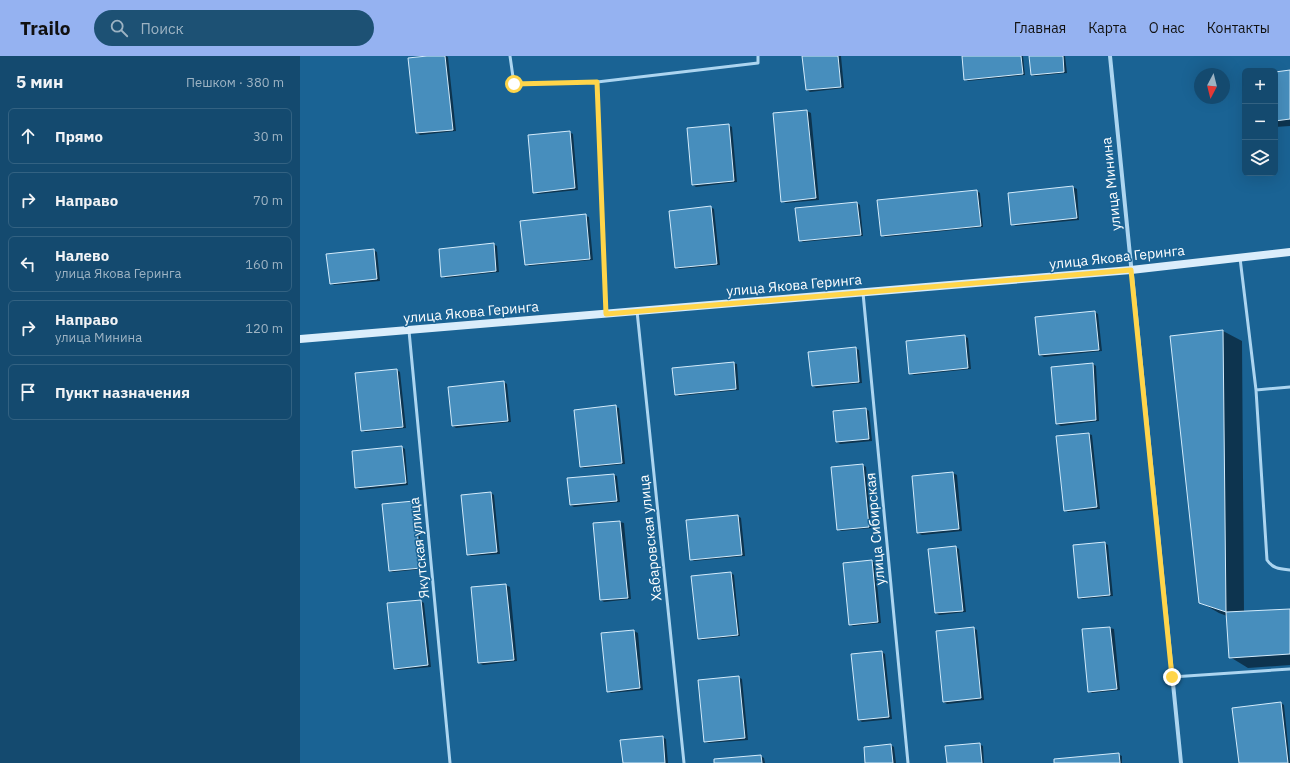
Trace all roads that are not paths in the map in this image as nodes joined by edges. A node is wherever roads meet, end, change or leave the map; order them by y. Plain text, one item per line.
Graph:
1 (510, 56) edge
2 (758, 56) edge
3 (1110, 56) edge
4 (597, 82) junction
5 (1290, 252) edge
6 (1240, 257) junction
7 (1131, 270) junction
8 (863, 292) junction
9 (637, 311) junction
10 (606, 314) junction
11 (408, 330) junction
12 (300, 339) edge
13 (1290, 387) edge
14 (1256, 390) junction
15 (1290, 570) edge
16 (1290, 669) edge
17 (1172, 677) junction
18 (450, 763) edge
19 (684, 763) edge
20 (908, 763) edge
21 (1181, 763) edge

1 - 4 lane
2 - 4 lane
3 - 7 street, улица Минина
4 - 10 lane
5 - 6 street, улица Якова Геринга
6 - 7 street, улица Якова Геринга
6 - 14 lane
7 - 8 street, улица Якова Геринга
7 - 17 street, улица Минина
8 - 9 street, улица Якова Геринга
8 - 20 lane, улица Сибирская
9 - 10 street, улица Якова Геринга
9 - 19 lane, Хабаровская улица
10 - 11 street, улица Якова Геринга
11 - 12 street, улица Якова Геринга
11 - 18 lane, Якутская улица
13 - 14 lane
14 - 15 lane
16 - 17 lane
17 - 21 street, улица Минина

